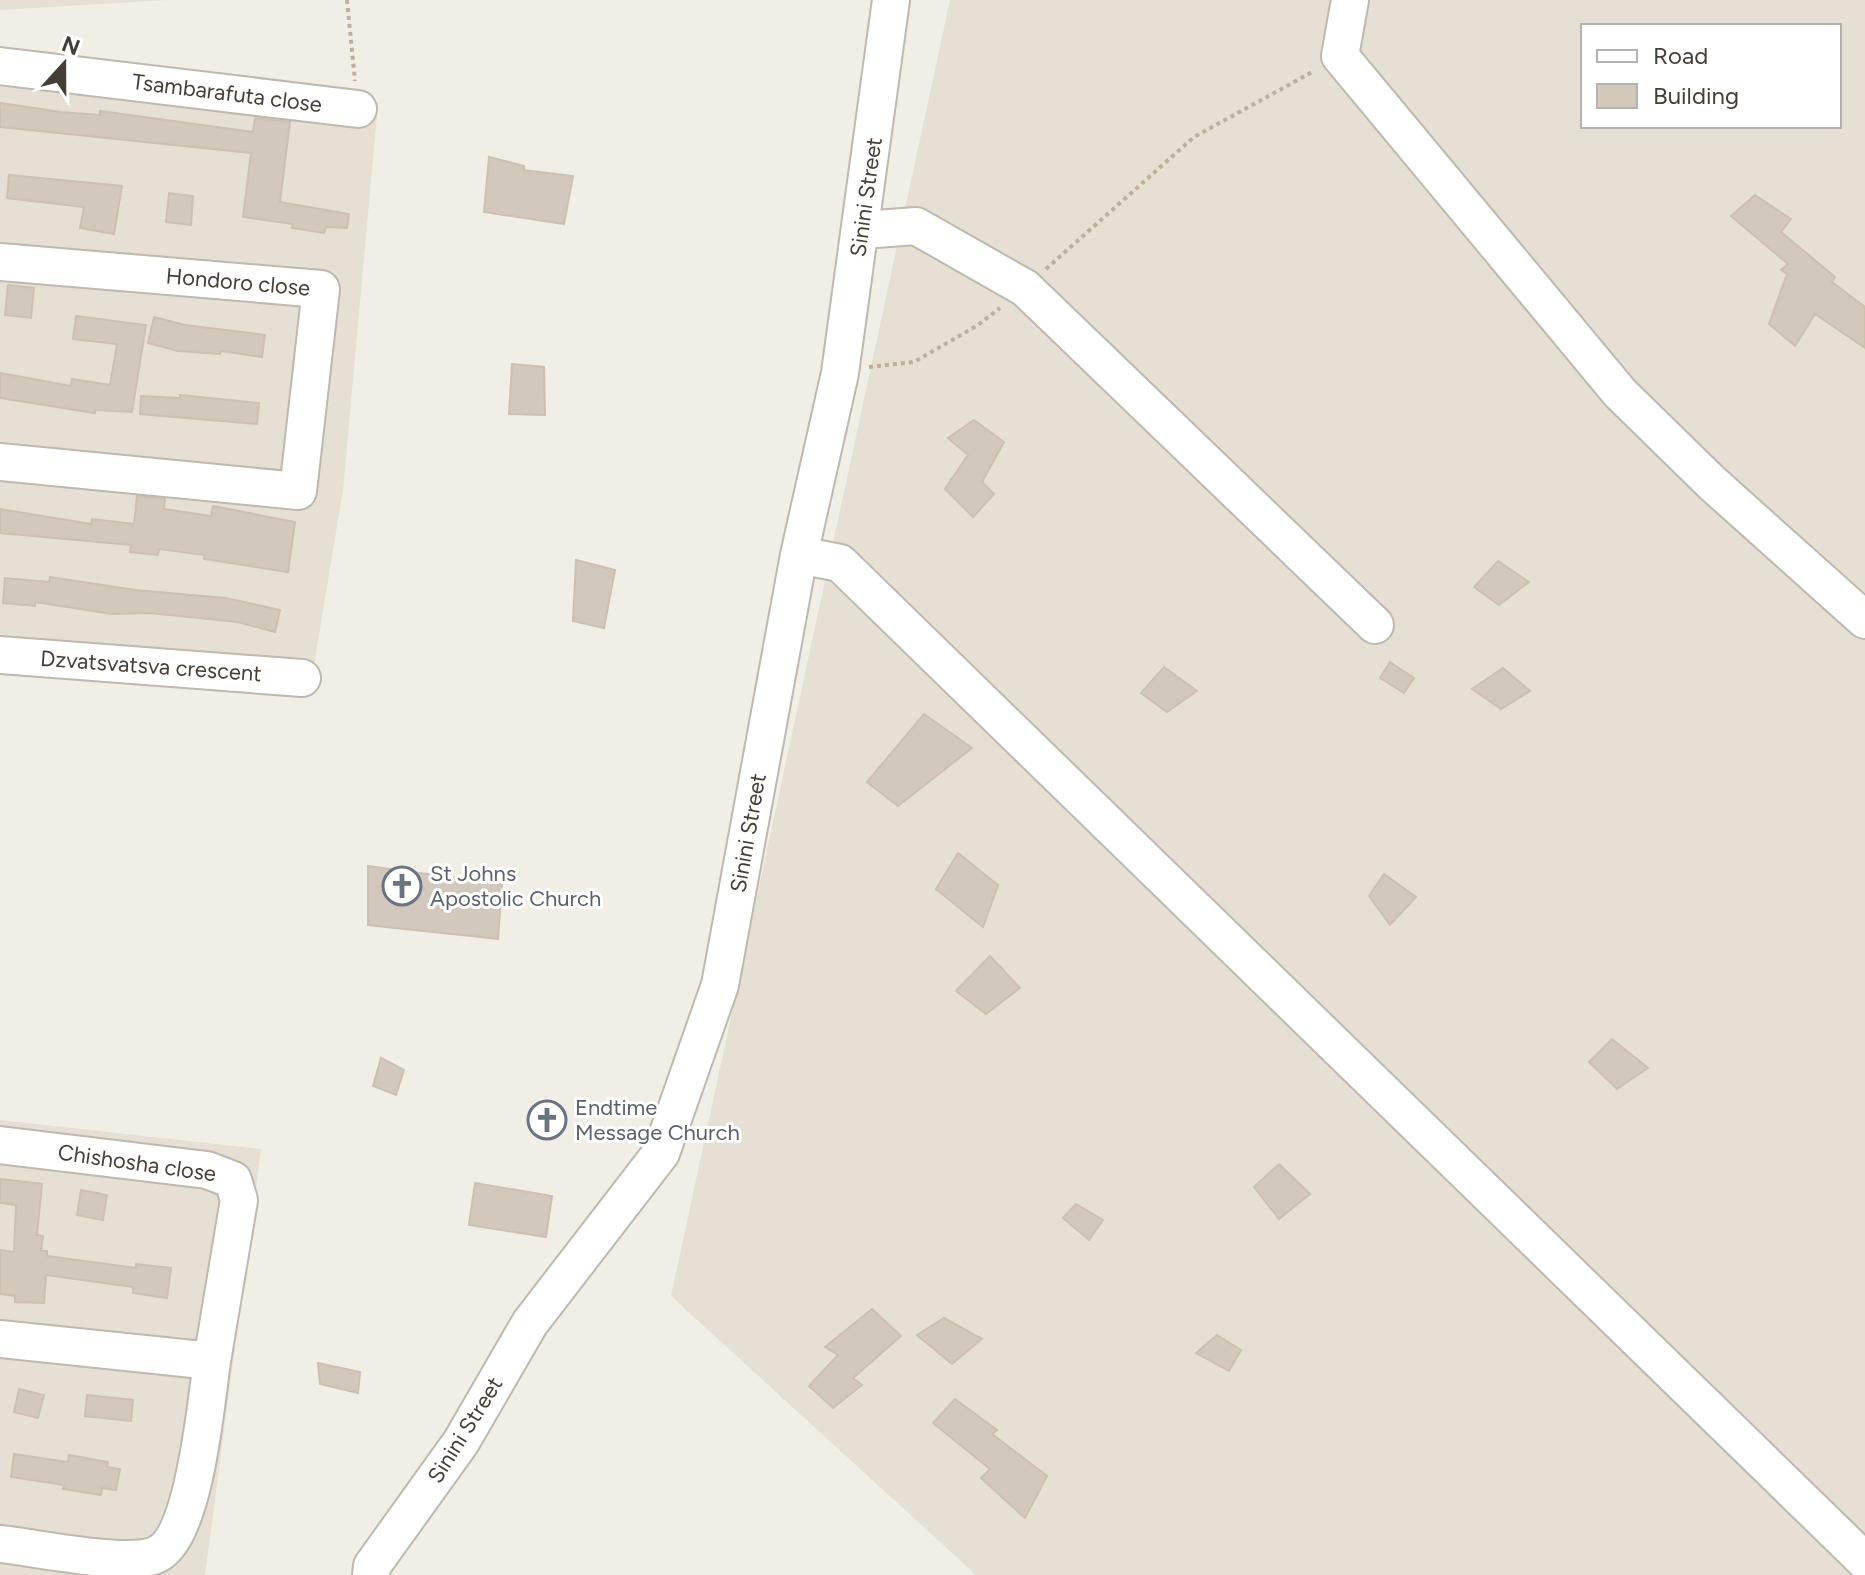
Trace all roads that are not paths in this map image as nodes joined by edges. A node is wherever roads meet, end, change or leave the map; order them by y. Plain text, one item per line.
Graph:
1 (891, 0) edge
2 (1350, 0) edge
3 (0, 66) edge
4 (358, 109) road end
5 (863, 230) junction
6 (0, 262) edge
7 (0, 462) edge
8 (799, 555) junction
9 (1865, 620) edge
10 (1375, 625) dead end
11 (0, 655) edge
12 (302, 678) dead end
13 (0, 1145) edge
14 (0, 1339) edge
15 (212, 1361) junction
16 (0, 1544) edge
17 (1865, 1561) edge
18 (371, 1575) edge

1 - 5 street, Sinini Street
2 - 9 street
3 - 4 street, Tsambarafuta close
5 - 8 street, Sinini Street
5 - 10 street
6 - 7 street, Hondoro close
8 - 17 street
8 - 18 street, Sinini Street
11 - 12 street, Dzvatsvatsva crescent
13 - 15 street, Chishosha close
14 - 15 street
15 - 16 street

